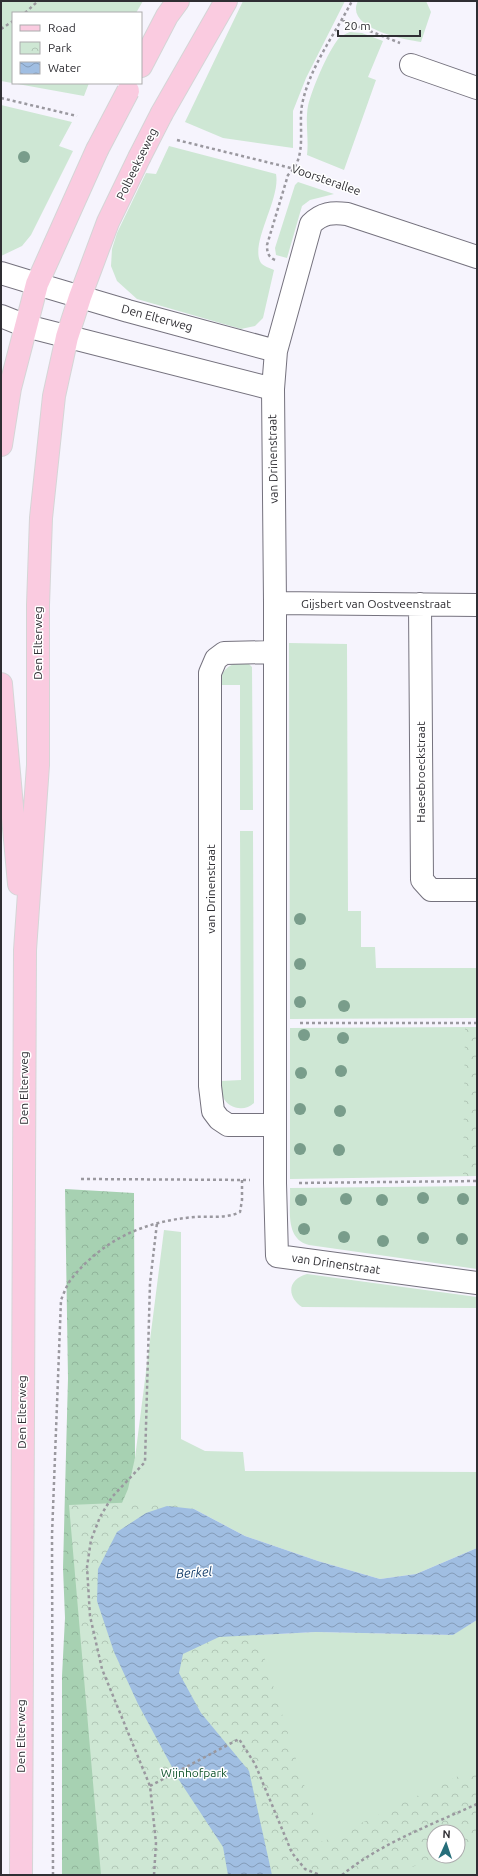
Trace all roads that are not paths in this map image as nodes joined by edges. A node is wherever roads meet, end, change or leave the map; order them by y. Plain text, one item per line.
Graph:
1 (178, 1) edge
2 (226, 1) edge
3 (142, 64) edge
4 (411, 65) road end
5 (130, 87) edge
6 (477, 88) edge
7 (311, 224) joint
8 (477, 257) edge
9 (1, 273) edge
10 (37, 284) junction
11 (80, 297) junction
12 (1, 316) edge
13 (26, 326) junction
14 (67, 337) junction
15 (276, 351) junction
16 (273, 389) junction
17 (1, 445) edge
18 (275, 603) junction
19 (420, 604) junction
20 (477, 604) edge
21 (274, 652) junction
22 (1, 684) edge
23 (477, 890) edge
24 (25, 950) junction
25 (275, 1125) junction
26 (477, 1283) edge
27 (21, 1875) edge

1 - 3 main road
2 - 11 main road, Polbeekseweg, bridge
4 - 6 street
5 - 10 main road, bridge
7 - 8 street, Voorsterallee
7 - 15 street, van Drinenstraat
9 - 10 street, Den Elterweg
10 - 11 street, Den Elterweg
10 - 13 main road
11 - 14 main road, Polbeekseweg
11 - 15 street, Den Elterweg
12 - 13 street
13 - 14 street
13 - 17 main road
14 - 16 street
14 - 24 main road, Den Elterweg
15 - 16 street, van Drinenstraat
16 - 18 street, van Drinenstraat
18 - 19 street, Gijsbert van Oostveenstraat
18 - 21 street, van Drinenstraat
19 - 20 street, Gijsbert van Oostveenstraat
19 - 23 street, Haesebroeckstraat
21 - 25 street, van Drinenstraat
21 - 25 street, van Drinenstraat
22 - 24 main road, Den Elterweg
24 - 27 main road, Den Elterweg
25 - 26 street, van Drinenstraat

